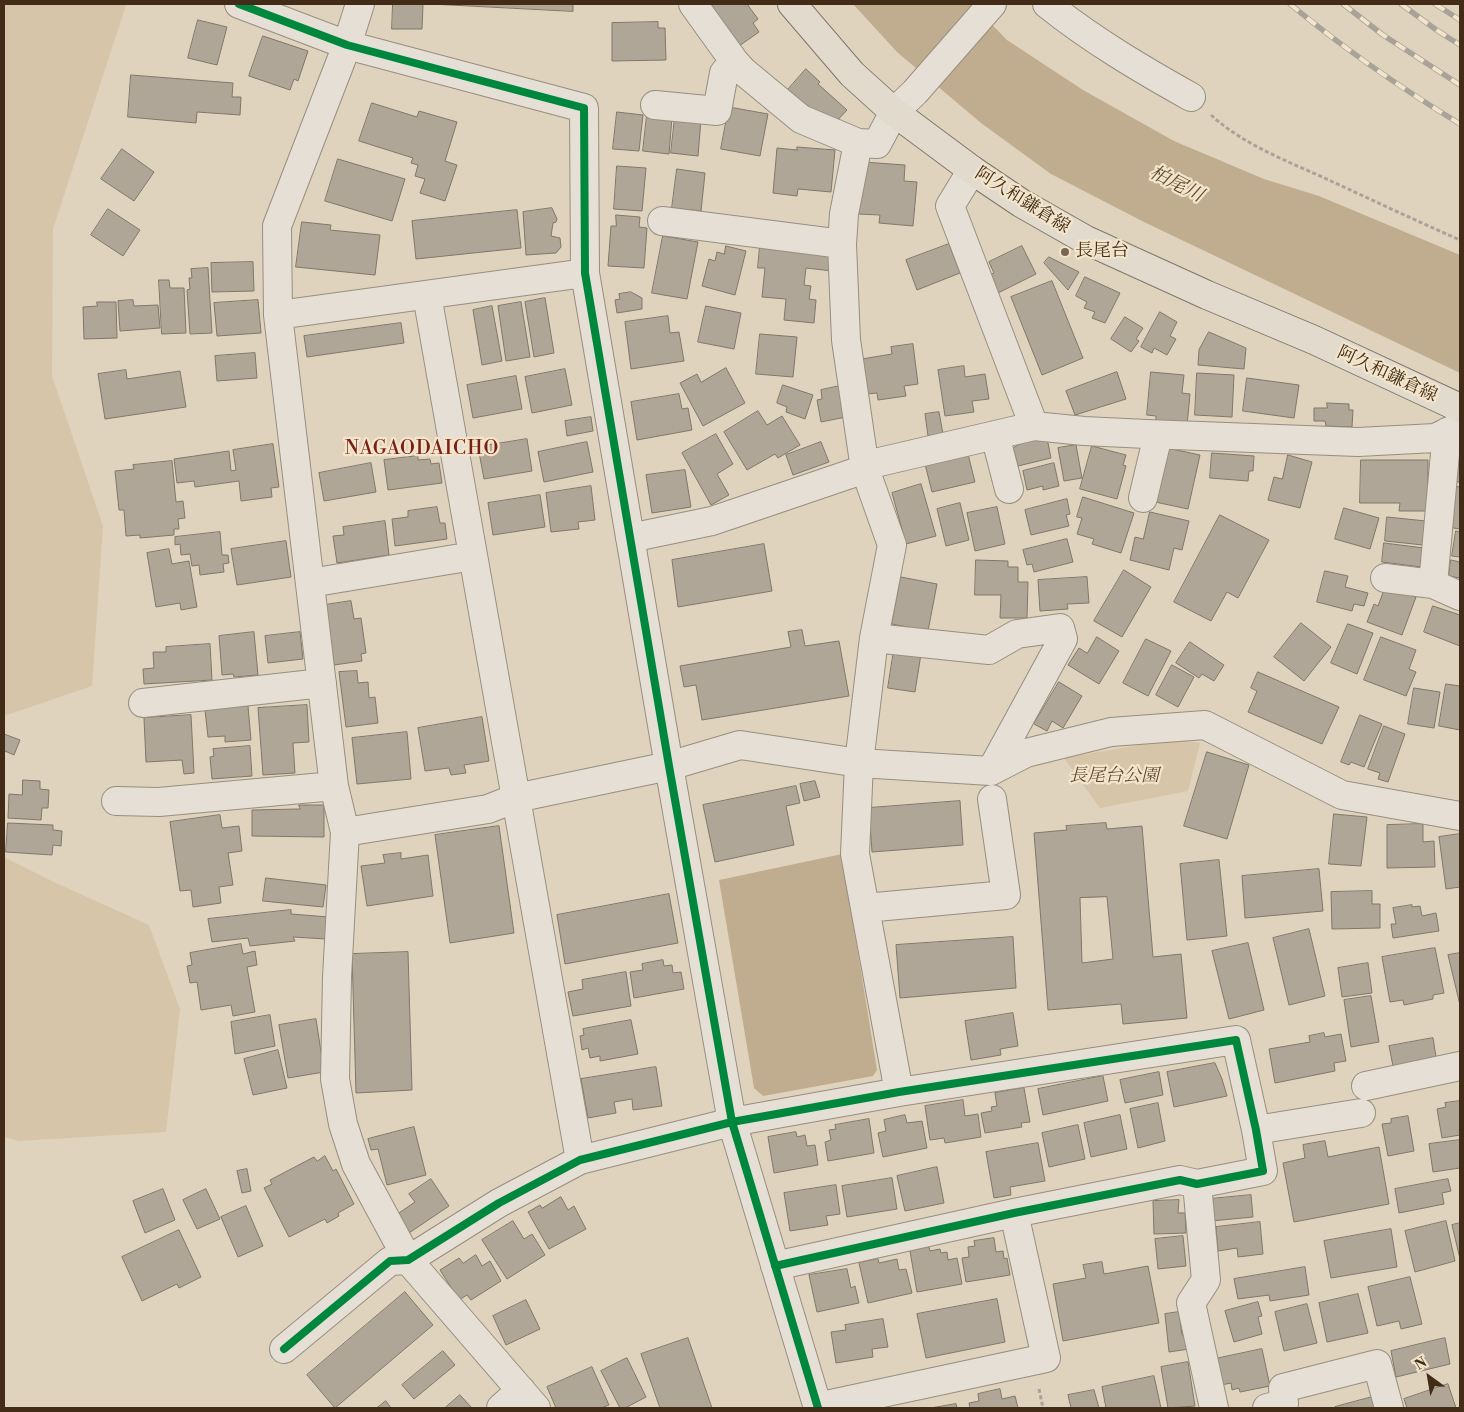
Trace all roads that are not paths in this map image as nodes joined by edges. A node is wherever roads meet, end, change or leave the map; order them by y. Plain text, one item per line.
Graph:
1 (239, 4) edge
2 (360, 4) edge
3 (693, 4) edge
4 (792, 4) edge
5 (992, 4) edge
6 (1047, 4) edge
7 (347, 45) junction
8 (734, 61) junction
9 (1191, 97) road end
10 (655, 106) dead end
11 (894, 112) junction
12 (858, 143) junction
13 (972, 170) junction
14 (662, 221) dead end
15 (842, 244) junction
16 (586, 273) junction
17 (427, 295) junction
18 (278, 315) junction
19 (1460, 408) edge
20 (1034, 426) junction
21 (1454, 429) edge
22 (995, 435) junction
23 (1158, 435) junction
24 (865, 470) junction
25 (1010, 488) dead end
26 (1144, 498) dead end
27 (630, 538) junction
28 (473, 556) junction
29 (1384, 578) dead end
30 (310, 583) junction
31 (1433, 584) junction
32 (1460, 596) edge
33 (874, 638) junction
34 (322, 683) junction
35 (143, 702) dead end
36 (859, 763) junction
37 (669, 766) junction
38 (991, 771) junction
39 (334, 786) junction
40 (516, 798) junction
41 (992, 799) dead end
42 (116, 801) dead end
43 (1460, 816) edge
44 (345, 832) junction
45 (865, 908) junction
46 (1460, 1066) edge
47 (1366, 1086) dead end
48 (899, 1092) junction
49 (1360, 1114) dead end
50 (732, 1122) junction
51 (1256, 1130) junction
52 (580, 1160) junction
53 (1196, 1184) junction
54 (1014, 1213) junction
55 (408, 1260) junction
56 (775, 1266) junction
57 (284, 1349) dead end
58 (519, 1402) edge
59 (817, 1408) edge
60 (1214, 1408) edge
61 (1266, 1408) edge
62 (1389, 1408) edge

1 - 7 street
2 - 7 street
3 - 8 street
4 - 11 main road, 阿久和鎌倉線
5 - 11 street
6 - 9 street
7 - 16 street
7 - 18 street
8 - 10 street
8 - 12 street
11 - 12 street
11 - 13 main road, 阿久和鎌倉線
12 - 15 street
13 - 19 main road, 阿久和鎌倉線
13 - 20 street
14 - 15 street
15 - 24 street
16 - 17 street
16 - 27 street
17 - 18 street
17 - 28 street
18 - 30 street
20 - 22 street
20 - 23 street
21 - 23 street
21 - 31 street
22 - 24 street
22 - 25 street
23 - 26 street
24 - 27 street
24 - 33 street
27 - 37 street
28 - 30 street
28 - 40 street
29 - 31 street
30 - 34 street
31 - 32 street
33 - 36 street
33 - 38 street
34 - 35 street
34 - 39 street
36 - 37 street
36 - 38 street
36 - 45 street
37 - 40 street
37 - 50 street
38 - 43 street
39 - 42 street
39 - 44 street
40 - 44 street
40 - 52 street
41 - 45 street
44 - 55 street
45 - 48 street
46 - 47 street
48 - 50 street
48 - 51 street
49 - 51 street
50 - 52 street
50 - 56 street
51 - 53 street
52 - 55 street
53 - 54 street
53 - 60 street
54 - 56 street
54 - 59 street
55 - 57 street
55 - 58 street
56 - 59 street
61 - 62 street

